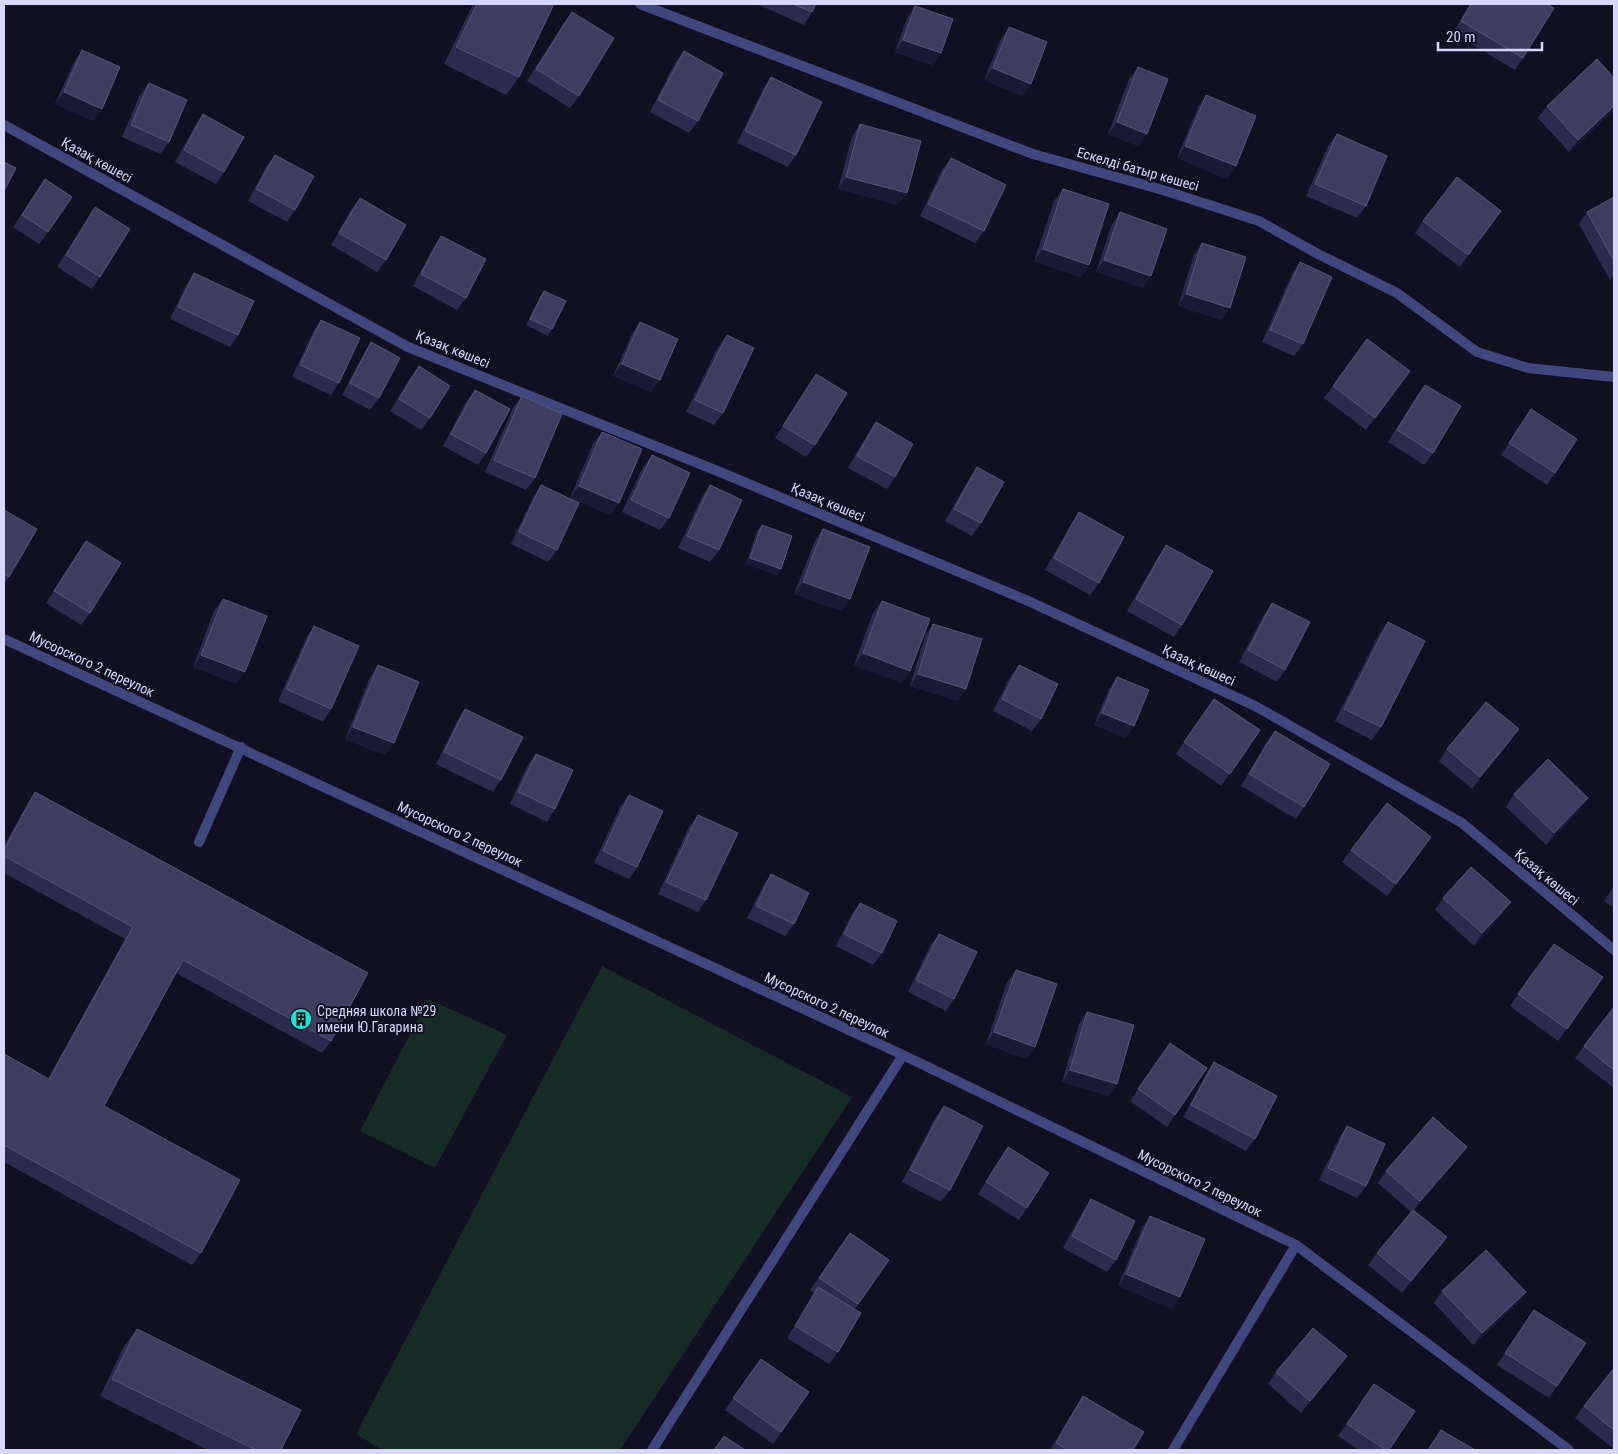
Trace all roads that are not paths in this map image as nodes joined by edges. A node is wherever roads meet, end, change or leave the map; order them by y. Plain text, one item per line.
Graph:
1 (640, 4) edge
2 (4, 125) edge
3 (1614, 377) edge
4 (4, 639) edge
5 (241, 748) junction
6 (199, 842) dead end
7 (1614, 950) edge
8 (903, 1055) junction
9 (1296, 1245) junction
10 (652, 1450) edge
11 (1173, 1450) edge
12 (1569, 1450) edge

1 - 3 street, Ескелді батыр көшесі
2 - 7 street, Қазақ көшесі
4 - 5 street, Мусорского 2 переулок
5 - 6 street
5 - 8 street, Мусорского 2 переулок
8 - 9 street, Мусорского 2 переулок
8 - 10 street
9 - 11 street
9 - 12 street, Мусорского 2 переулок

